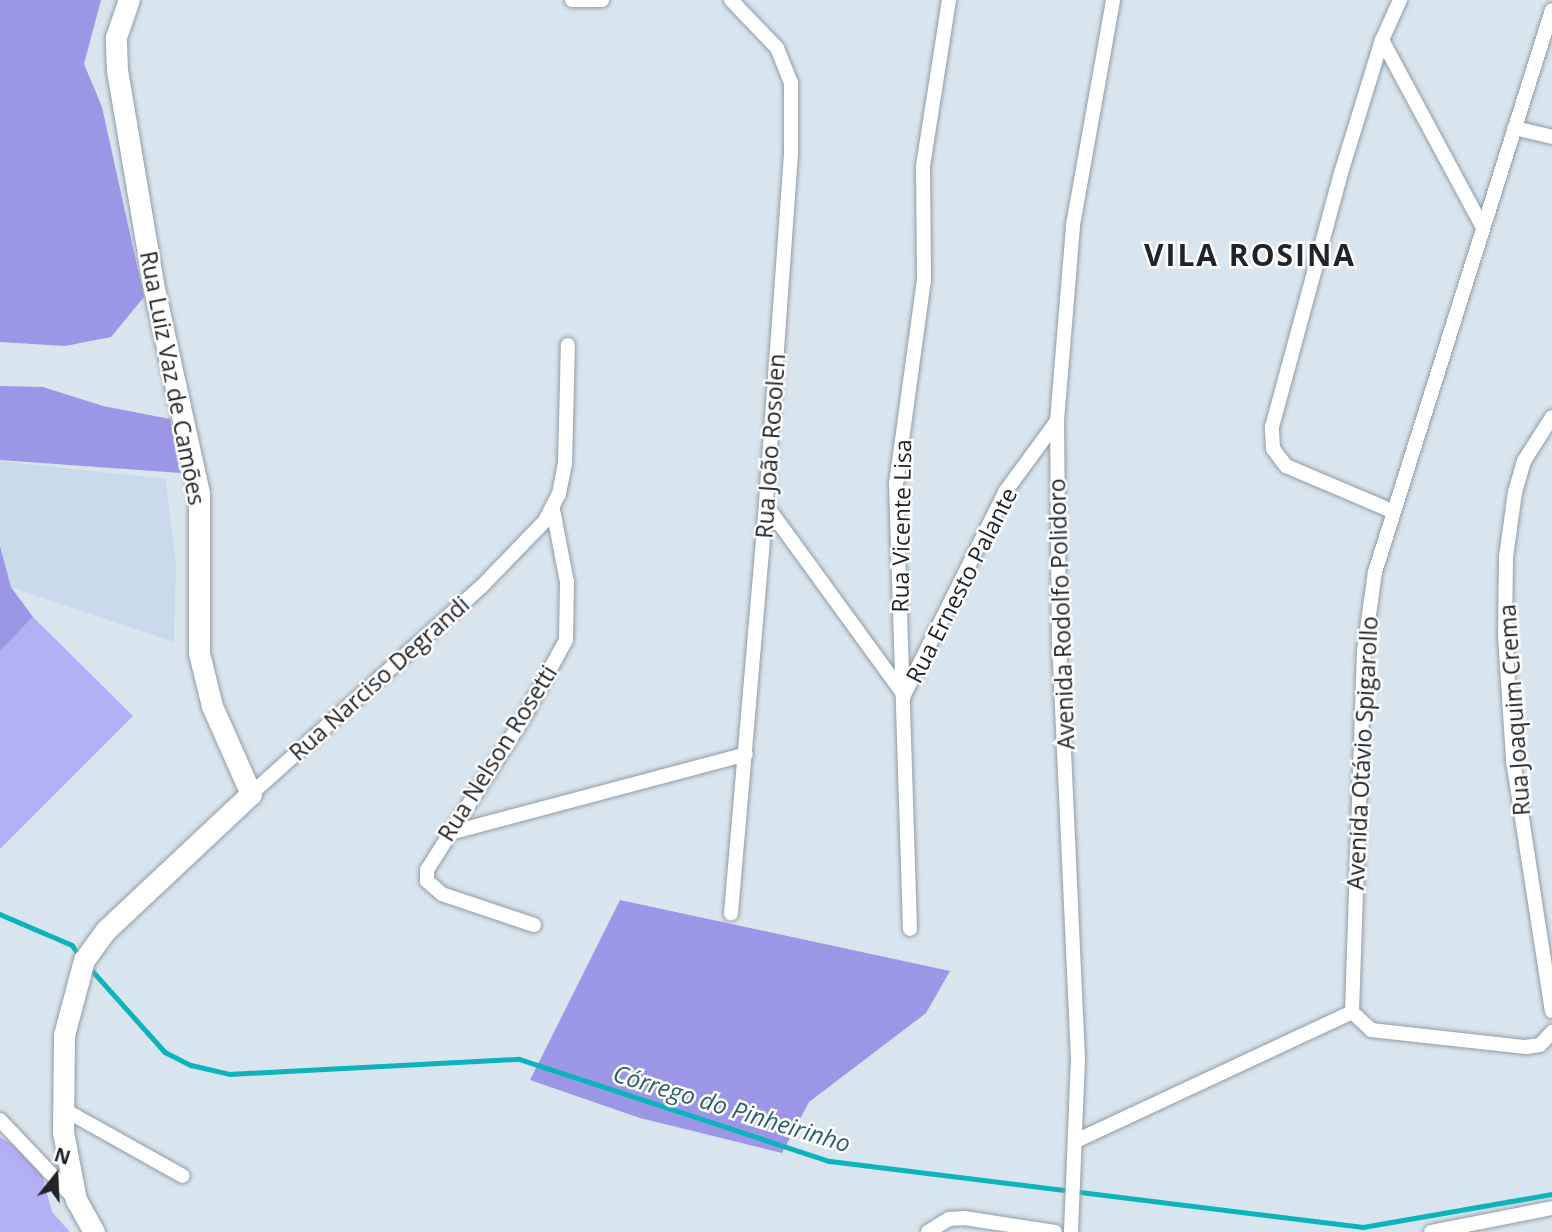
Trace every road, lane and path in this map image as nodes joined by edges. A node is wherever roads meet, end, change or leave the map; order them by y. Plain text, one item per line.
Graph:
1 (129, 0) edge
2 (572, 0) edge
3 (602, 0) edge
4 (731, 0) edge
5 (948, 0) edge
6 (1113, 0) edge
7 (1400, 0) edge
8 (1552, 10) edge
9 (1382, 40) junction
10 (1514, 128) junction
11 (1552, 137) edge
12 (1482, 226) junction
13 (568, 345) dead end
14 (1552, 417) edge
15 (1057, 421) junction
16 (766, 505) junction
17 (553, 510) junction
18 (1392, 511) junction
19 (904, 695) junction
20 (746, 754) junction
21 (251, 794) junction
22 (450, 833) junction
23 (731, 914) dead end
24 (534, 925) dead end
25 (910, 929) dead end
26 (1552, 1011) edge
27 (1352, 1012) junction
28 (1552, 1032) edge
29 (63, 1109) junction
30 (0, 1120) edge
31 (1078, 1140) junction
32 (183, 1176) dead end
33 (76, 1199) junction
34 (1552, 1208) edge
35 (94, 1232) edge
36 (928, 1232) edge
37 (1055, 1232) edge
38 (1071, 1232) edge
39 (1431, 1232) edge

1 - 21 main road, Rua Luiz Vaz de Camões
2 - 3 street
4 - 16 street, Rua João Rosolen
5 - 19 street, Rua Vicente Lisa
6 - 15 street, Avenida Rodolfo Polidoro
7 - 9 street
8 - 10 street, Avenida Otávio Spigarollo
9 - 12 street
9 - 18 street
10 - 11 street
10 - 12 street, Avenida Otávio Spigarollo
12 - 18 street, Avenida Otávio Spigarollo
13 - 17 street, Rua Narciso Degrandi
14 - 26 street, Rua Joaquim Crema
15 - 19 street, Rua Ernesto Palante
15 - 31 street, Avenida Rodolfo Polidoro
16 - 19 street, Rua Ernesto Palante
16 - 20 street, Rua João Rosolen
17 - 21 street, Rua Narciso Degrandi
17 - 22 street, Rua Nelson Rosetti
18 - 27 street, Avenida Otávio Spigarollo
19 - 25 street, Rua Vicente Lisa
20 - 22 street
20 - 23 street, Rua João Rosolen
21 - 29 main road, Rua Narciso Degrandi
22 - 24 street, Rua Nelson Rosetti
27 - 28 street
27 - 31 street
29 - 32 street
29 - 33 main road
30 - 33 street
31 - 38 street, Avenida Rodolfo Polidoro
33 - 35 main road
34 - 39 street
36 - 37 street

